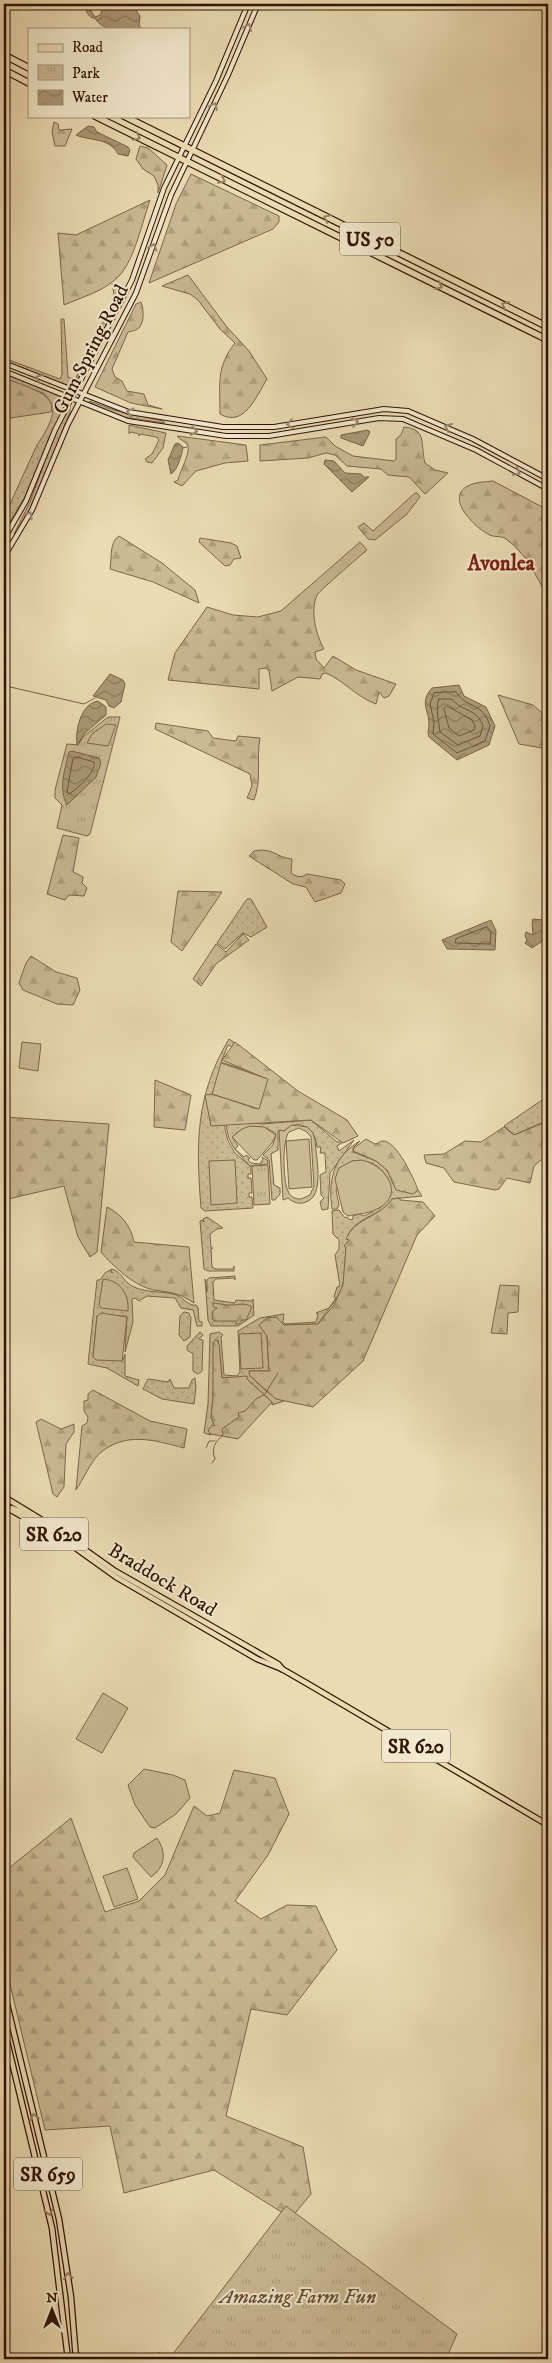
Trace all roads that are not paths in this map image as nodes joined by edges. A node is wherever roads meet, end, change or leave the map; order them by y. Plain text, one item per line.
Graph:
1 (248, 4) edge
2 (258, 4) edge
3 (4, 56) edge
4 (28, 68) edge
5 (4, 70) edge
6 (28, 82) edge
7 (99, 118) edge
8 (128, 118) edge
9 (184, 146) junction
10 (192, 150) junction
11 (178, 158) junction
12 (186, 162) junction
13 (128, 289) junction
14 (136, 293) junction
15 (548, 327) edge
16 (548, 340) edge
17 (4, 363) edge
18 (4, 371) edge
19 (75, 392) junction
20 (83, 395) junction
21 (72, 398) junction
22 (80, 402) junction
23 (123, 419) junction
24 (126, 425) dead end
25 (548, 479) edge
26 (548, 489) edge
27 (4, 539) edge
28 (4, 556) edge
29 (4, 1497) edge
30 (6, 1507) edge
31 (50, 1525) junction
32 (282, 1669) junction
33 (548, 1825) edge
34 (4, 1992) edge
35 (4, 2029) edge
36 (68, 2359) edge
37 (76, 2359) edge

1 - 9 main road, Gum Spring Road
10 -> 2 main road, Gum Spring Road
3 - 4 highway
5 - 6 highway
7 -> 11 highway, US 50
8 - 9 highway, US 50
9 - 10 highway, US 50
9 - 11 main road, Gum Spring Road
10 - 12 main road, Gum Spring Road
15 -> 10 highway, US 50
11 - 12 highway, US 50
11 - 13 main road, Gum Spring Road
14 -> 12 main road, Gum Spring Road
12 -> 16 highway, US 50
13 - 14 main road
13 - 19 main road, Gum Spring Road
14 - 20 main road, Gum Spring Road
19 -> 17 main road
18 - 21 main road
19 - 20 main road
19 - 21 main road, Gum Spring Road
20 - 22 main road, Gum Spring Road
25 -> 20 main road
21 - 22 main road
21 - 27 main road, Gum Spring Road
22 - 23 main road
28 -> 22 main road, Gum Spring Road
23 - 24 main road
23 -> 26 main road
29 - 31 main road, Braddock Road / SR 620
30 - 31 main road
30 - 32 main road, Braddock Road / SR 620
31 - 32 main road, Braddock Road / SR 620
32 - 33 main road, Braddock Road / SR 620
37 -> 34 main road, SR 659
35 -> 36 main road, SR 659

